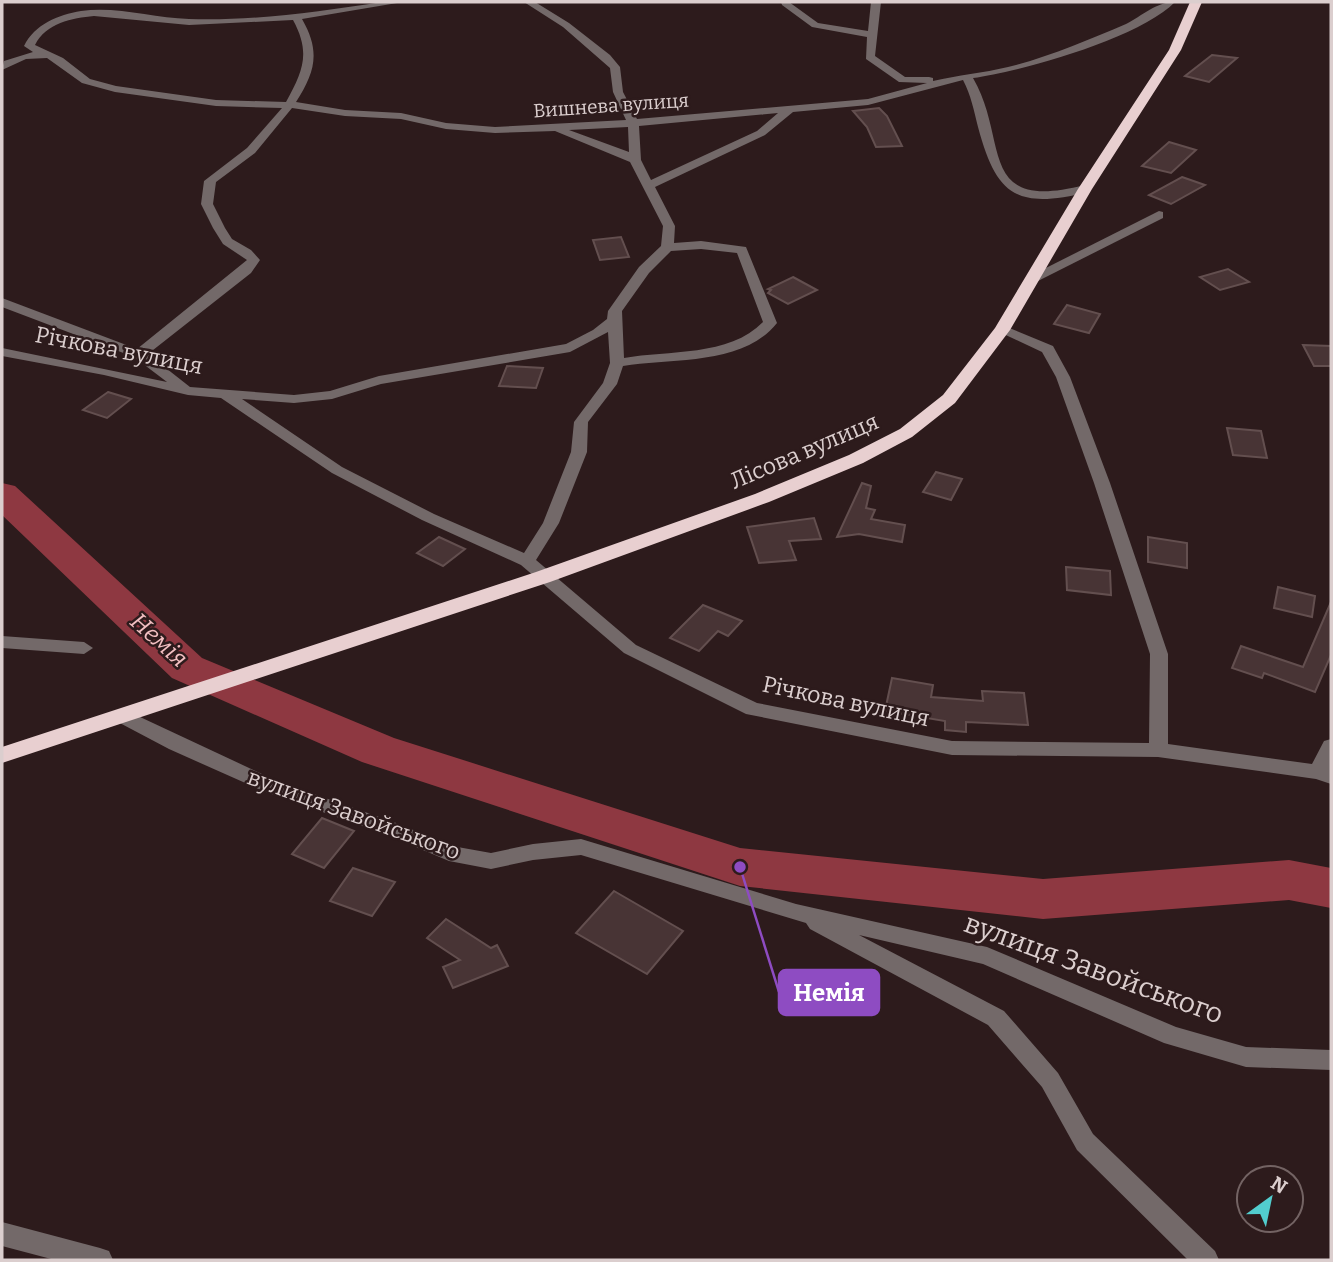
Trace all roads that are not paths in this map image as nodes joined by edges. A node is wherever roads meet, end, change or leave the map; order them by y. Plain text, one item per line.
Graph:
1 (398, 2) edge
2 (529, 2) edge
3 (876, 2) edge
4 (1170, 2) edge
5 (1196, 2) edge
6 (785, 3) edge
7 (295, 16) junction
8 (872, 35) junction
9 (47, 55) junction
10 (2, 67) edge
11 (966, 76) junction
12 (950, 81) junction
13 (291, 105) junction
14 (790, 109) junction
15 (633, 123) junction
16 (549, 128) junction
17 (635, 160) junction
18 (650, 185) junction
19 (1085, 189) junction
20 (1159, 215) dead end
21 (667, 247) junction
22 (1033, 278) junction
23 (2, 302) edge
24 (614, 320) junction
25 (1002, 330) junction
26 (2, 352) edge
27 (139, 354) junction
28 (617, 363) junction
29 (188, 391) junction
30 (227, 396) junction
31 (527, 561) junction
32 (543, 577) junction
33 (2, 642) edge
34 (84, 648) dead end
35 (123, 716) junction
36 (1331, 746) edge
37 (1158, 750) junction
38 (2, 755) edge
39 (1325, 775) edge
40 (796, 912) junction
41 (1331, 1060) edge
42 (2, 1234) edge
43 (100, 1260) edge
44 (1206, 1260) edge

1 - 7 street
2 - 15 street
3 - 8 street
4 - 11 street, Вишнева вулиця
5 - 19 highway, Лісова вулиця
6 - 8 street
7 - 9 street
7 - 13 street
8 - 12 street
9 - 10 street
9 - 13 street, Вишнева вулиця
11 - 12 street, Вишнева вулиця
11 - 19 street
12 - 14 street, Вишнева вулиця
13 - 16 street, Вишнева вулиця
13 - 27 street
14 - 15 street, Вишнева вулиця
14 - 18 street
15 - 16 street, Вишнева вулиця
15 - 17 street
16 - 17 street
17 - 18 street
18 - 21 street
19 - 22 highway, Лісова вулиця
20 - 22 street
21 - 24 street
21 - 28 street
22 - 25 highway, Лісова вулиця
23 - 27 street
24 - 28 street
24 - 30 street, Річкова вулиця
25 - 32 highway, Лісова вулиця
25 - 37 street
26 - 29 street, Річкова вулиця
27 - 29 street
28 - 31 street
29 - 30 street, Річкова вулиця
30 - 31 street, Річкова вулиця
31 - 32 street, Річкова вулиця
32 - 35 highway, Лісова вулиця
32 - 37 street, Річкова вулиця
33 - 34 street
35 - 38 highway, Лісова вулиця
35 - 40 street, вулиця Завойського
36 - 39 street
37 - 39 street, Річкова вулиця
40 - 41 street, вулиця Завойського
40 - 44 street, вулиця Завойського
42 - 43 street

